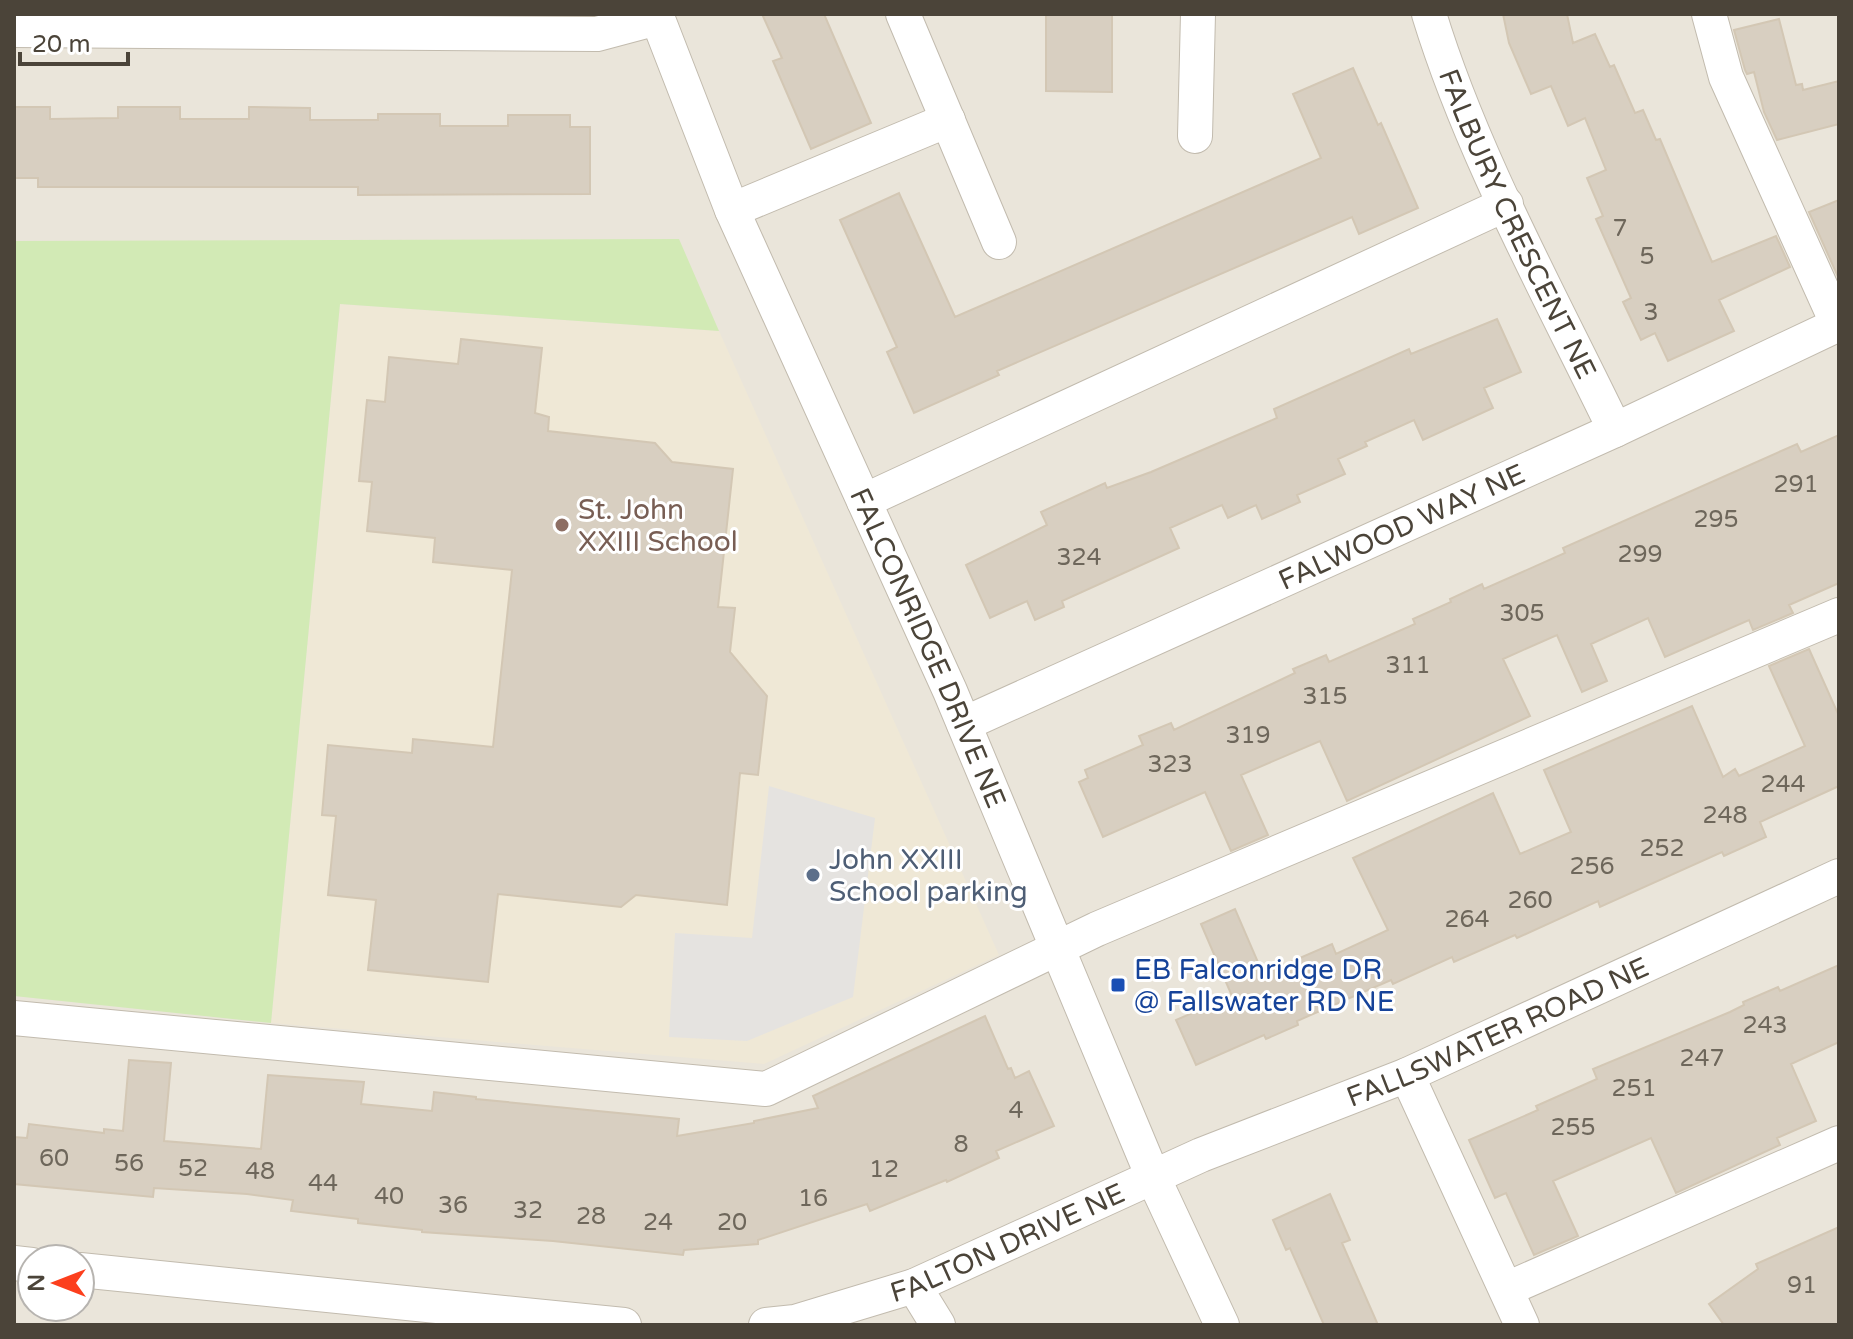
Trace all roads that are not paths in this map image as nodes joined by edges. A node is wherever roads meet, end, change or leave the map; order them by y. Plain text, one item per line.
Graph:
1 (903, 14) edge
2 (1198, 14) edge
3 (1429, 14) edge
4 (1709, 14) edge
5 (657, 16) edge
6 (14, 30) edge
7 (948, 120) junction
8 (1195, 136) dead end
9 (1506, 204) junction
10 (732, 210) junction
11 (999, 242) dead end
12 (1838, 324) edge
13 (1615, 430) junction
14 (864, 501) junction
15 (1839, 615) edge
16 (964, 724) junction
17 (1839, 876) edge
18 (1059, 947) junction
19 (14, 1018) edge
20 (1407, 1075) junction
21 (1839, 1143) edge
22 (1153, 1177) junction
23 (96, 1272) edge
24 (914, 1286) junction
25 (1507, 1289) junction
26 (624, 1325) edge
27 (766, 1325) edge
28 (938, 1325) edge
29 (1222, 1325) edge
30 (1522, 1325) edge

1 - 7 street
2 - 8 street
3 - 9 street, FALBURY CRESCENT NE
4 - 12 street
5 - 6 street
5 - 10 street, FALCONRIDGE DRIVE NE
7 - 10 street
7 - 11 street
9 - 13 street, FALBURY CRESCENT NE
9 - 14 street
10 - 14 street, FALCONRIDGE DRIVE NE
12 - 13 street, FALWOOD WAY NE
13 - 16 street, FALWOOD WAY NE
14 - 16 street, FALCONRIDGE DRIVE NE
15 - 18 street
16 - 18 street, FALCONRIDGE DRIVE NE
17 - 20 street, FALLSWATER ROAD NE
18 - 19 street
18 - 22 street, FALCONRIDGE DRIVE NE
20 - 22 street, FALLSWATER ROAD NE
20 - 25 street
21 - 25 street
22 - 24 street, FALTON DRIVE NE
22 - 29 street, FALCONRIDGE DRIVE NE
23 - 26 street
24 - 27 street, FALTON DRIVE NE
24 - 28 street
25 - 30 street

